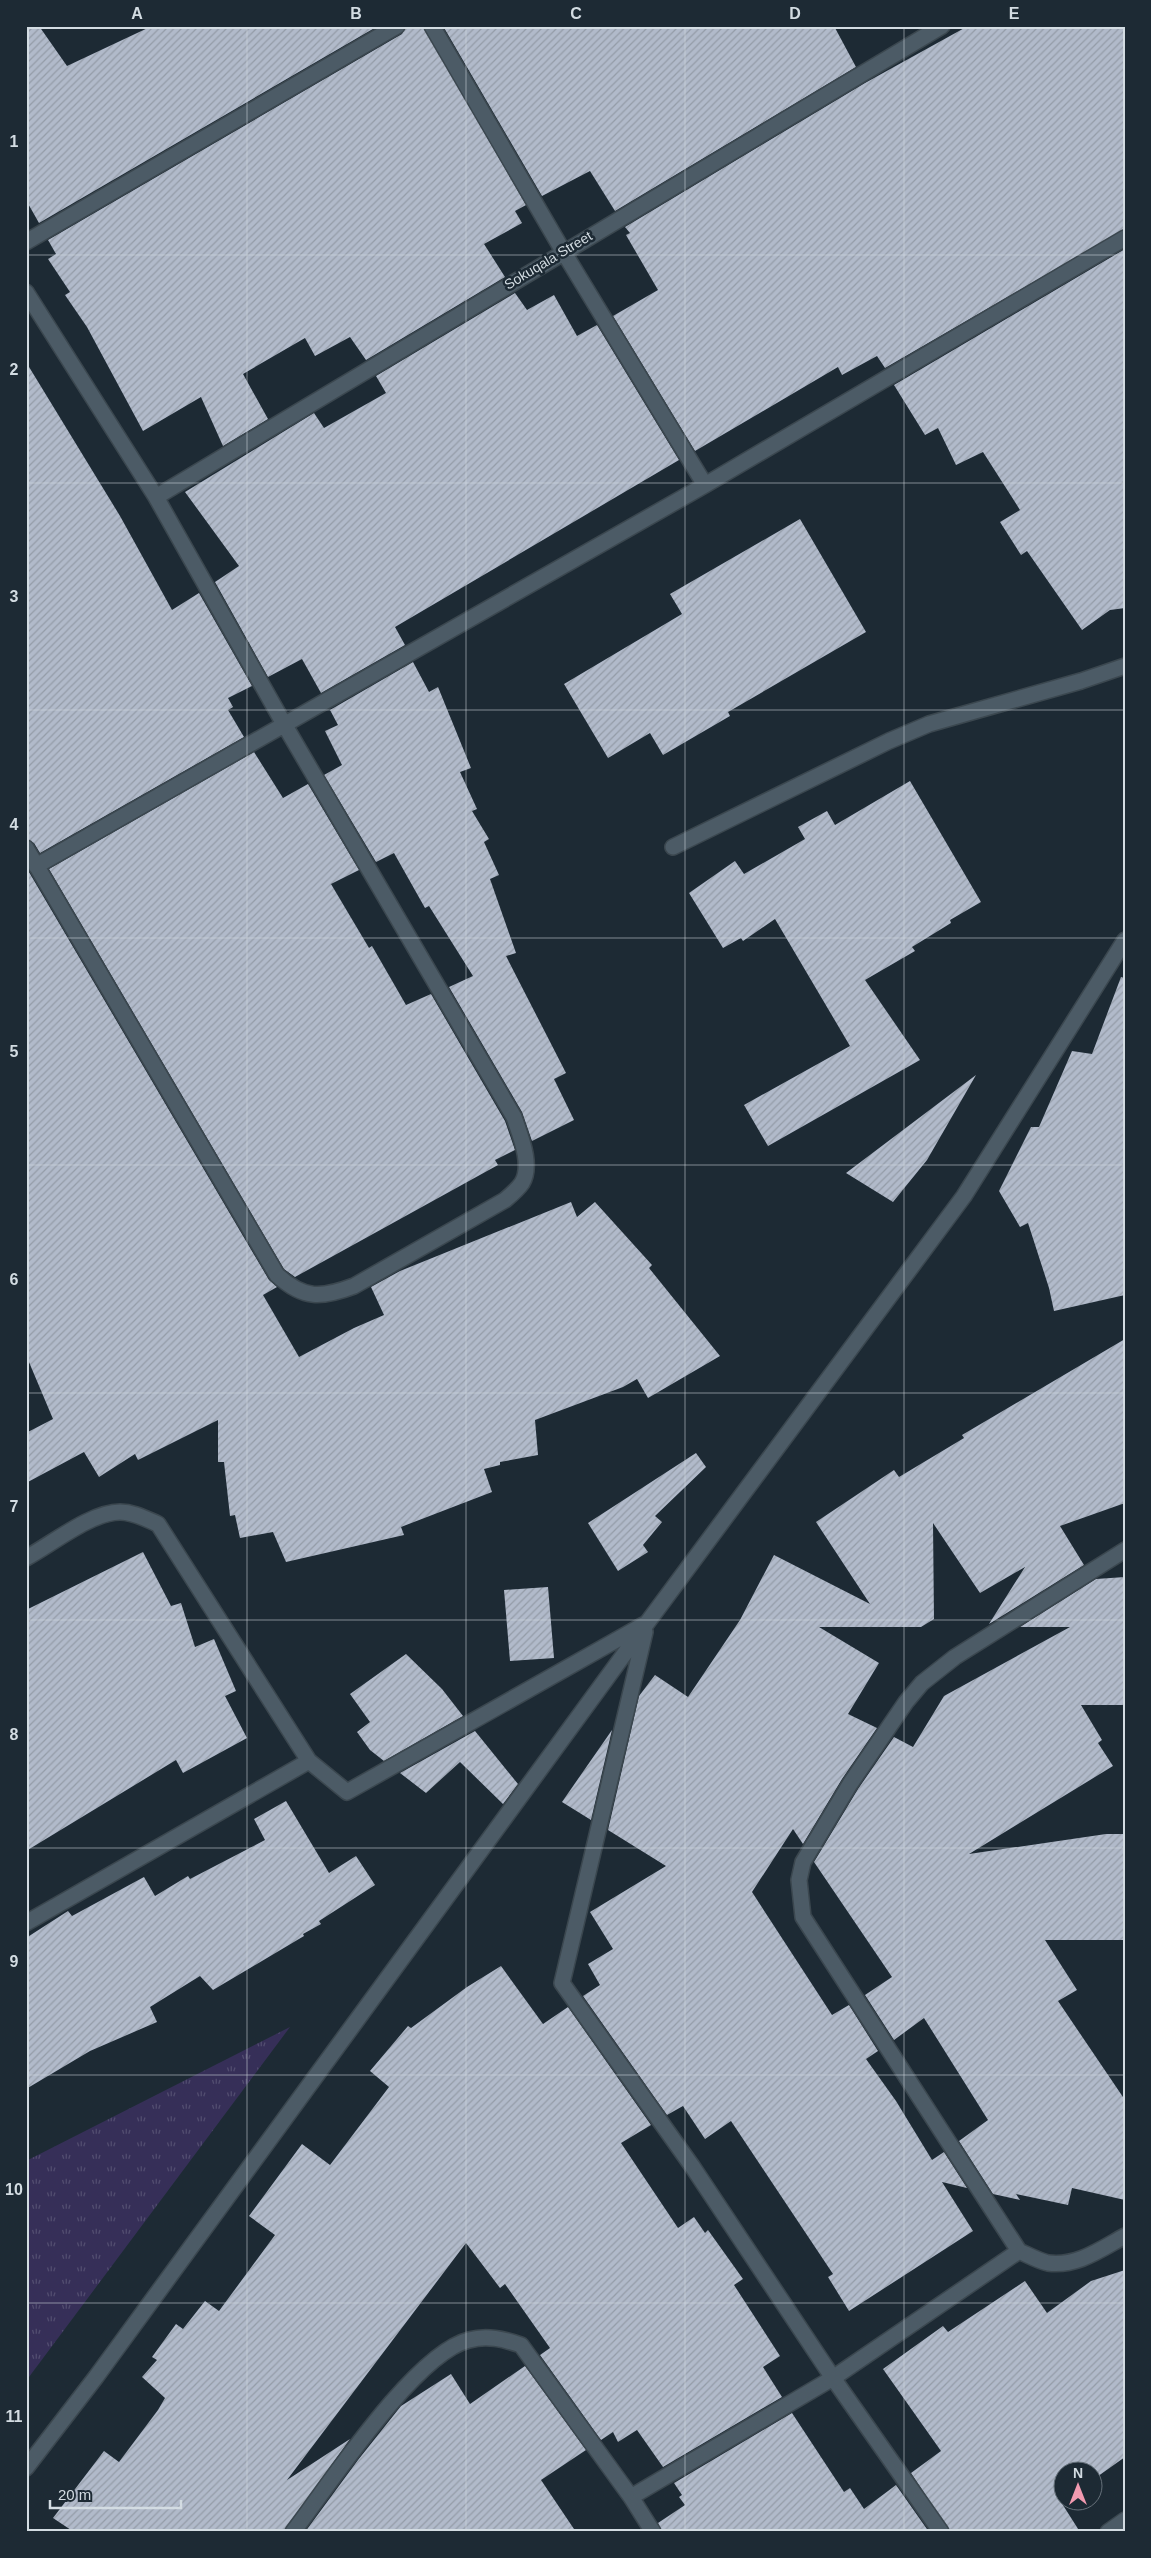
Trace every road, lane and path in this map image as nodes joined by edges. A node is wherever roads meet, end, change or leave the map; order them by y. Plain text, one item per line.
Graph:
1 (397, 26) edge
2 (432, 26) edge
3 (942, 26) edge
4 (1125, 238) edge
5 (26, 242) edge
6 (563, 252) junction
7 (26, 292) edge
8 (705, 485) junction
9 (156, 497) junction
10 (1125, 666) edge
11 (284, 724) junction
12 (26, 848) edge
13 (673, 848) dead end
14 (36, 866) junction
15 (1125, 940) edge
16 (1125, 1550) edge
17 (26, 1558) edge
18 (647, 1623) junction
19 (309, 1761) junction
20 (26, 1922) edge
21 (1125, 2236) edge
22 (1019, 2251) junction
23 (833, 2378) junction
24 (26, 2468) edge
25 (631, 2497) junction
26 (1125, 2520) edge
27 (293, 2532) edge
28 (653, 2532) edge
29 (940, 2532) edge
30 (1108, 2532) edge

1 - 5 street
2 - 6 street
3 - 6 street, Sokuqala Street
4 - 8 street
6 - 8 street
6 - 9 street, Sokuqala Street
7 - 9 street
8 - 11 street
9 - 11 street
10 - 13 street
11 - 14 street
11 - 14 street
12 - 14 street
15 - 18 street
16 - 22 street
17 - 19 street
18 - 19 street
18 - 23 street
18 - 24 street
19 - 20 street
21 - 22 street
22 - 23 street
23 - 25 street
23 - 29 street
25 - 27 street
25 - 28 street
26 - 30 street

